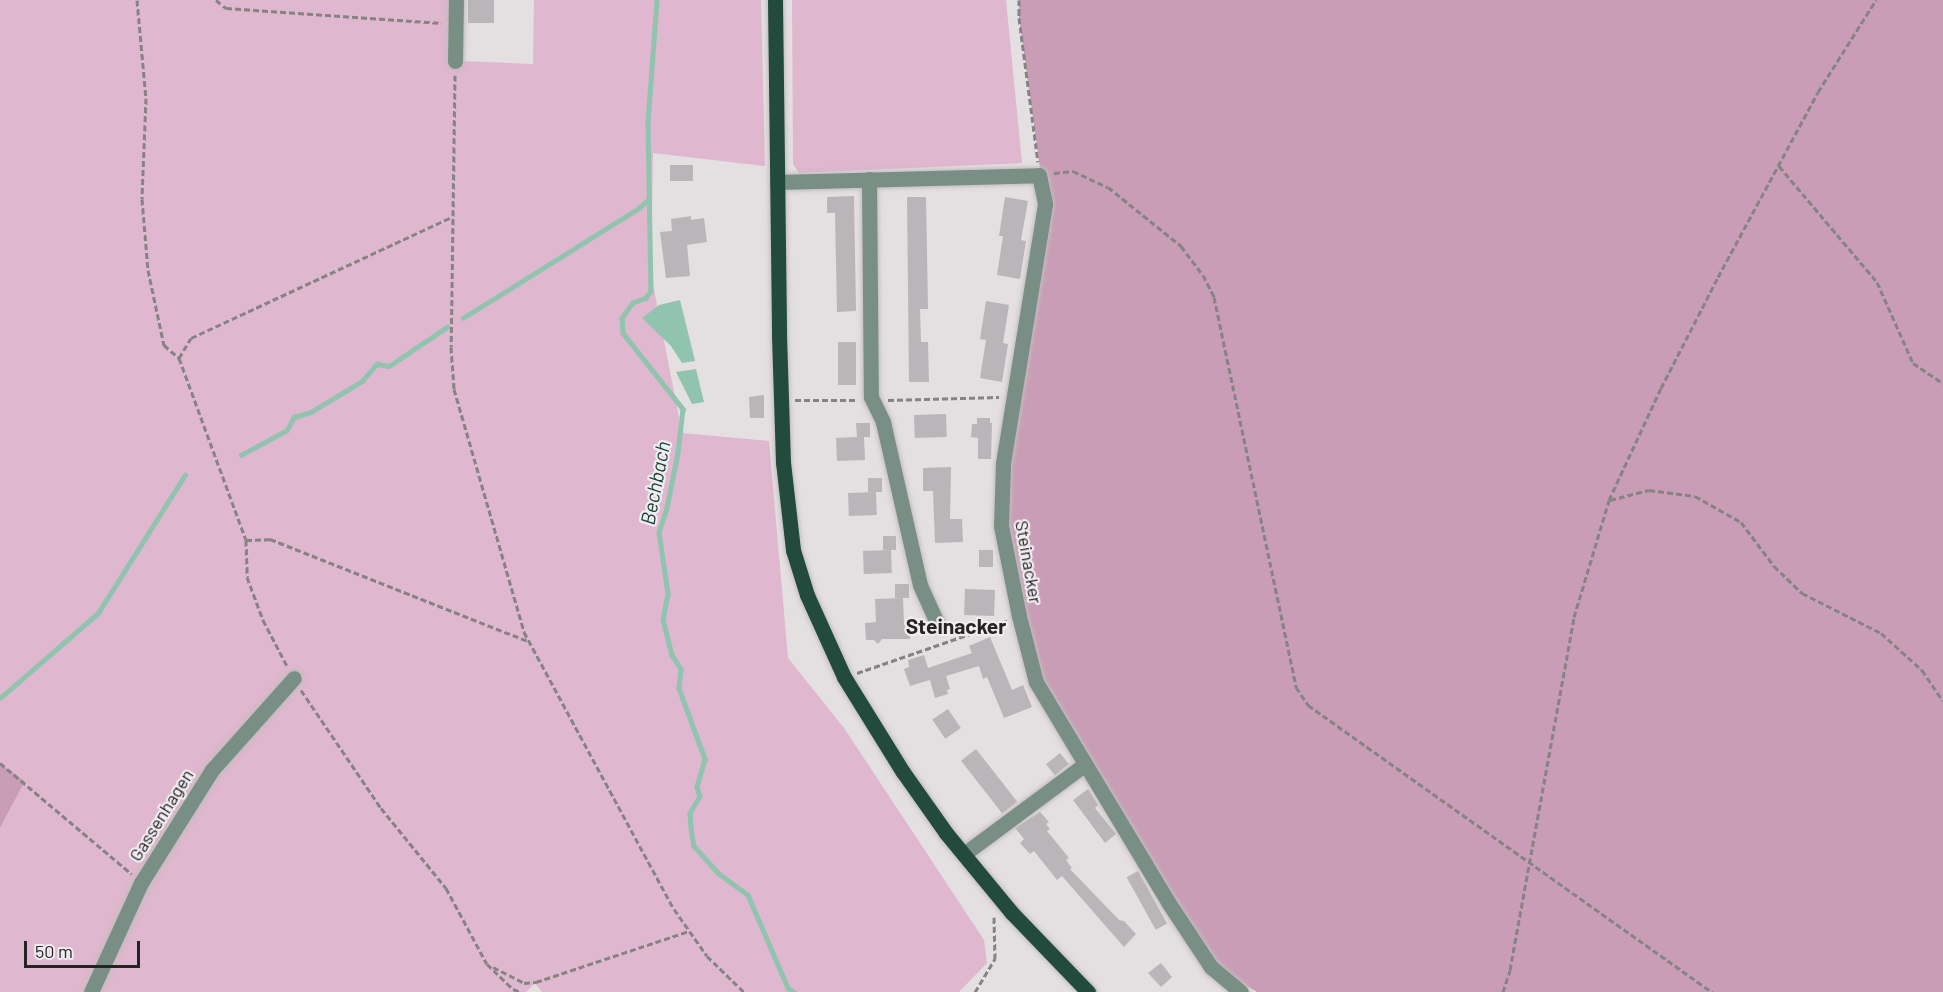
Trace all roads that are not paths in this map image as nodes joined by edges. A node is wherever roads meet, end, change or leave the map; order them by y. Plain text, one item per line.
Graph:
1 (456, 0) edge
2 (775, 0) edge
3 (455, 61) road end
4 (870, 179) junction
5 (777, 182) junction
6 (938, 626) dead end
7 (294, 678) road end
8 (1085, 764) junction
9 (964, 854) junction
10 (91, 992) edge
11 (1088, 992) edge
12 (1241, 992) edge

1 - 3 street
2 - 5 main road
4 - 5 street
4 - 6 street
4 - 8 street, Steinacker
5 - 9 main road
7 - 10 street, Gassenhagen
8 - 9 street
8 - 12 street, Steinacker
9 - 11 main road

